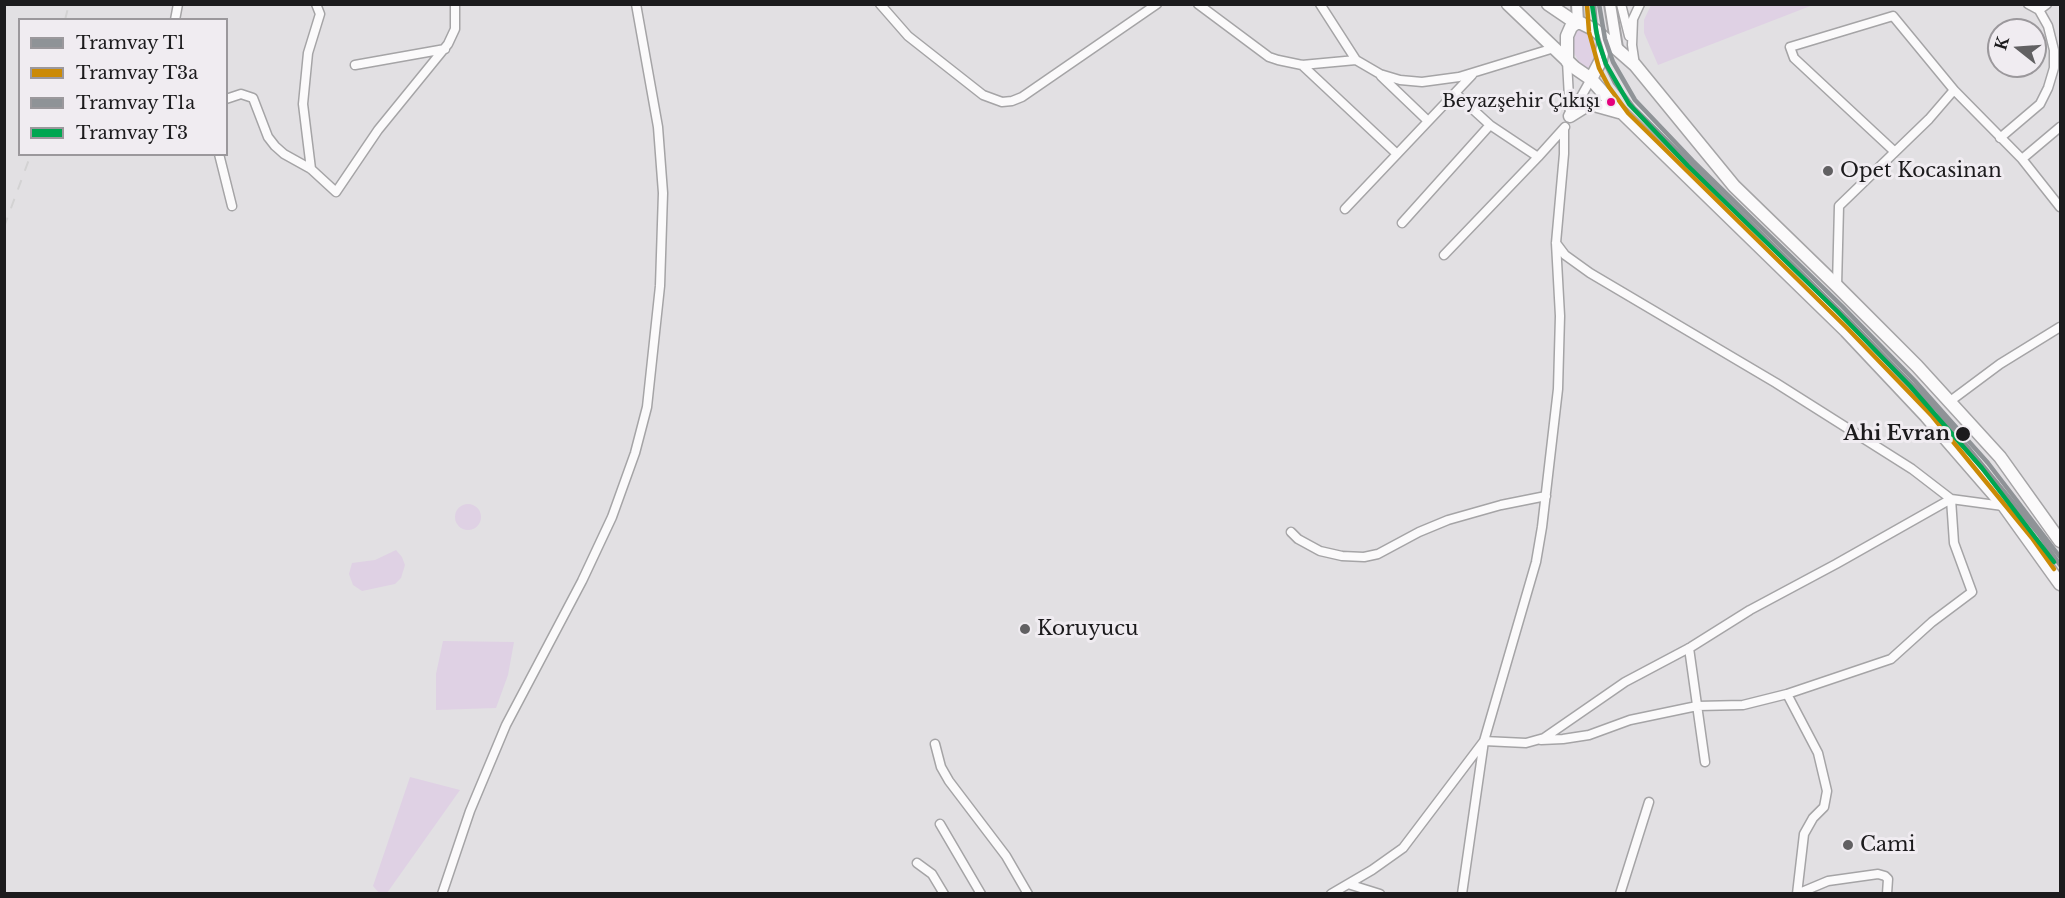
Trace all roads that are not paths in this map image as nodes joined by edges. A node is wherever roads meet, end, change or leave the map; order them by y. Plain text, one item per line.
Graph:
1 (316, 4) edge
2 (455, 4) edge
3 (636, 4) edge
4 (880, 4) edge
5 (1157, 4) edge
6 (1198, 4) edge
7 (1320, 4) edge
8 (1508, 4) edge
9 (1548, 4) edge
10 (1577, 4) edge
11 (1610, 4) edge
12 (1621, 4) edge
13 (1640, 4) edge
14 (2028, 4) edge
15 (2043, 7) edge
16 (1574, 21) junction
17 (1604, 38) junction
18 (1632, 45) junction
19 (1554, 48) junction
20 (1617, 48) junction
21 (445, 49) junction
22 (1356, 60) junction
23 (1567, 61) junction
24 (355, 65) dead end
25 (1302, 65) junction
26 (1635, 65) junction
27 (1377, 72) junction
28 (1472, 75) junction
29 (1591, 79) junction
30 (1954, 90) junction
31 (1455, 93) junction
32 (228, 98) edge
33 (1622, 113) junction
34 (1570, 116) junction
35 (1428, 121) junction
36 (1490, 125) junction
37 (2061, 127) edge
38 (1564, 129) junction
39 (2000, 138) junction
40 (1895, 152) junction
41 (1397, 154) junction
42 (219, 156) edge
43 (1539, 157) junction
44 (2022, 159) junction
45 (310, 169) junction
46 (232, 207) dead end
47 (2061, 207) edge
48 (1346, 209) dead end
49 (1402, 223) dead end
50 (1556, 243) junction
51 (1444, 255) dead end
52 (1838, 286) junction
53 (2061, 327) edge
54 (1949, 402) junction
55 (1546, 495) junction
56 (1951, 499) junction
57 (2004, 506) junction
58 (1291, 532) dead end
59 (2061, 541) edge
60 (2061, 584) edge
61 (1689, 648) junction
62 (1787, 694) junction
63 (1697, 706) junction
64 (1538, 740) junction
65 (1484, 741) junction
66 (935, 744) dead end
67 (1705, 762) dead end
68 (1649, 802) dead end
69 (940, 824) dead end
70 (917, 863) dead end
71 (1348, 884) junction
72 (442, 894) edge
73 (944, 894) edge
74 (981, 894) edge
75 (1028, 894) edge
76 (1331, 894) edge
77 (1380, 894) edge
78 (1462, 894) edge
79 (1620, 894) edge
80 (1797, 894) edge
81 (1887, 894) edge

1 - 45 street
2 - 21 street
3 - 72 street
4 - 5 street
6 - 25 street
7 - 22 street
8 - 19 highway
9 - 16 highway
10 - 16 main road
11 - 20 main road
12 - 18 street
13 - 18 street
14 - 15 street
15 - 39 street
16 - 17 highway
16 - 23 highway
17 - 20 highway
17 - 29 highway
18 - 26 street
19 - 23 highway
19 - 28 street
20 - 26 highway
21 - 24 street
21 - 45 street
22 - 25 street
22 - 27 street
23 - 29 highway
23 - 34 street
25 - 41 street
26 - 52 highway
27 - 28 street
27 - 35 street
28 - 31 street
29 - 33 highway
29 - 34 street
30 - 39 street
30 - 40 street
30 - 40 street
31 - 35 street
31 - 36 street
32 - 45 street
33 - 34 highway
33 - 57 highway
34 - 38 street
35 - 41 street
36 - 43 street
36 - 49 street
37 - 44 street
38 - 43 street
38 - 50 street
39 - 44 street
40 - 52 street
41 - 48 street
42 - 46 street
43 - 51 street
44 - 47 street
50 - 55 street
50 - 56 street
52 - 54 highway
53 - 54 street
54 - 59 highway
55 - 58 street
55 - 65 street
56 - 57 street
56 - 61 street
56 - 62 street
57 - 60 highway
61 - 63 street
61 - 64 street
62 - 63 street
62 - 80 street
63 - 64 street
63 - 67 street
64 - 65 street
65 - 71 street
65 - 78 street
66 - 75 street
68 - 79 street
69 - 74 street
70 - 73 street
71 - 76 street
71 - 77 street
80 - 81 street

